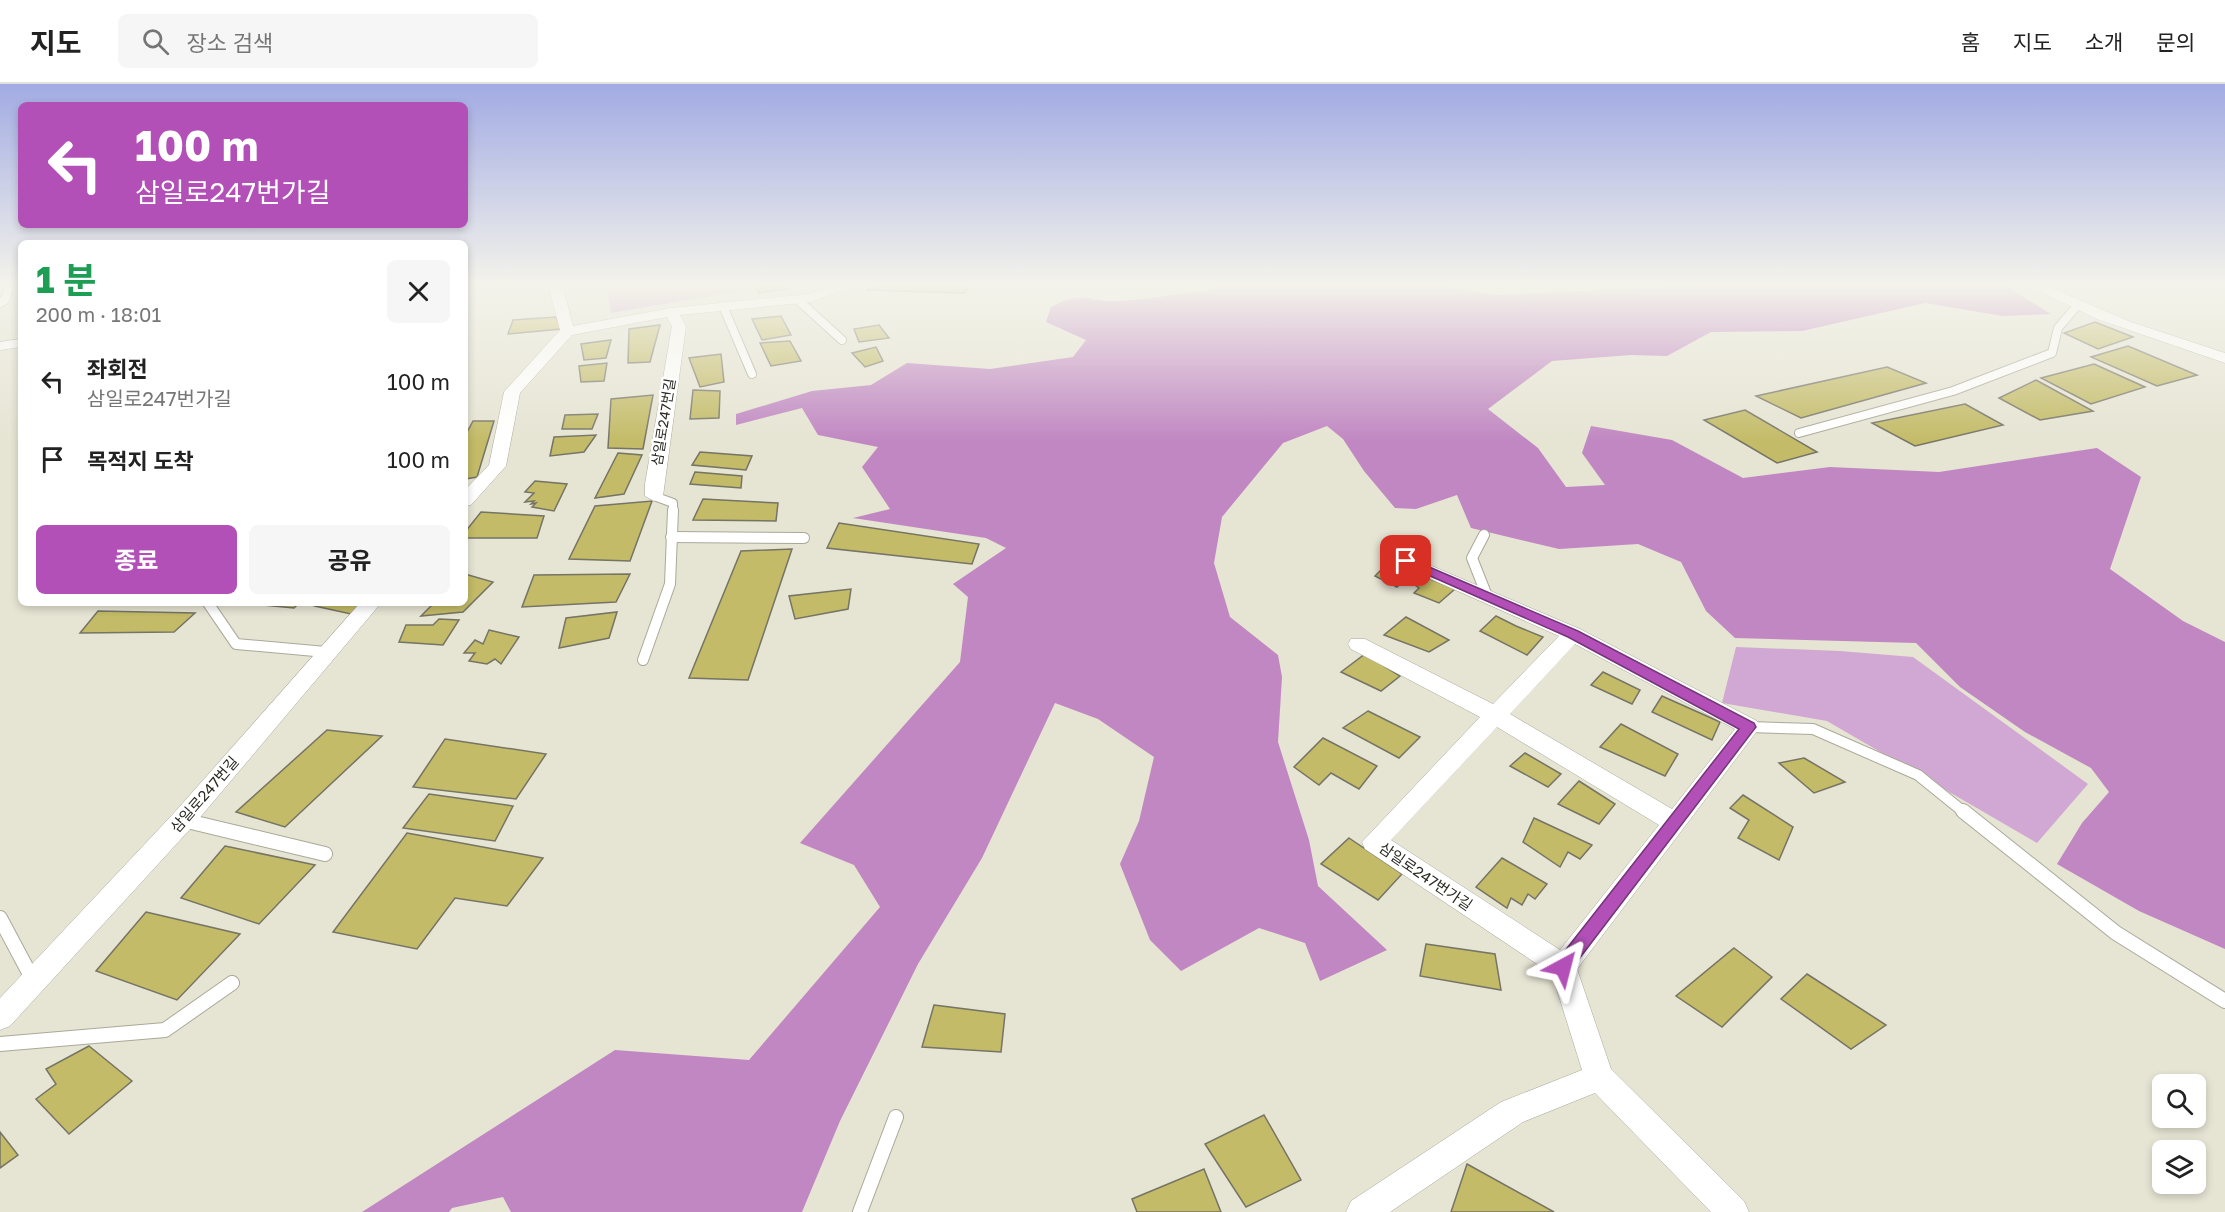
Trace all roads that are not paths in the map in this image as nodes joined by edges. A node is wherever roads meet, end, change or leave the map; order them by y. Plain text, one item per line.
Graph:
1 (562, 337) edge
2 (677, 337) edge
3 (737, 337) edge
4 (838, 337) edge
5 (2056, 337) edge
6 (2156, 337) edge
7 (842, 340) dead end
8 (18, 343) edge
9 (0, 346) edge
10 (2225, 357) edge
11 (753, 374) dead end
12 (1799, 433) dead end
13 (654, 496) joint
14 (468, 498) edge
15 (1484, 535) dead end
16 (671, 537) junction
17 (804, 538) dead end
18 (1406, 561) dead end
19 (1487, 596) junction
20 (210, 606) edge
21 (368, 606) edge
22 (1573, 634) junction
23 (1358, 644) dead end
24 (326, 651) junction
25 (643, 660) dead end
26 (1495, 716) junction
27 (1749, 727) junction
28 (183, 820) junction
29 (1675, 823) junction
30 (325, 854) dead end
31 (0, 918) edge
32 (1563, 967) junction
33 (34, 981) junction
34 (232, 983) dead end
35 (2225, 1001) edge
36 (0, 1017) edge
37 (0, 1044) edge
38 (1599, 1077) junction
39 (896, 1117) dead end
40 (860, 1212) edge
41 (1362, 1212) edge
42 (1733, 1212) edge

1 - 14 street
2 - 13 street, 삼일로247번길
3 - 11 lane
4 - 7 lane
5 - 12 lane
6 - 10 street
8 - 9 street
13 - 16 lane
15 - 19 lane
16 - 17 lane
16 - 25 lane
18 - 19 street
19 - 22 street
20 - 24 lane
21 - 24 street, 삼일로247번길
22 - 26 street, 삼일로247번가길
22 - 27 street
23 - 26 street
24 - 28 street, 삼일로247번길
26 - 29 street
26 - 32 street, 삼일로247번가길
27 - 29 street
27 - 35 lane
28 - 30 lane
28 - 33 street, 삼일로247번길
29 - 32 street
31 - 33 lane
32 - 38 street
33 - 36 street, 삼일로247번길
34 - 37 lane
38 - 41 street
38 - 42 street
39 - 40 lane

